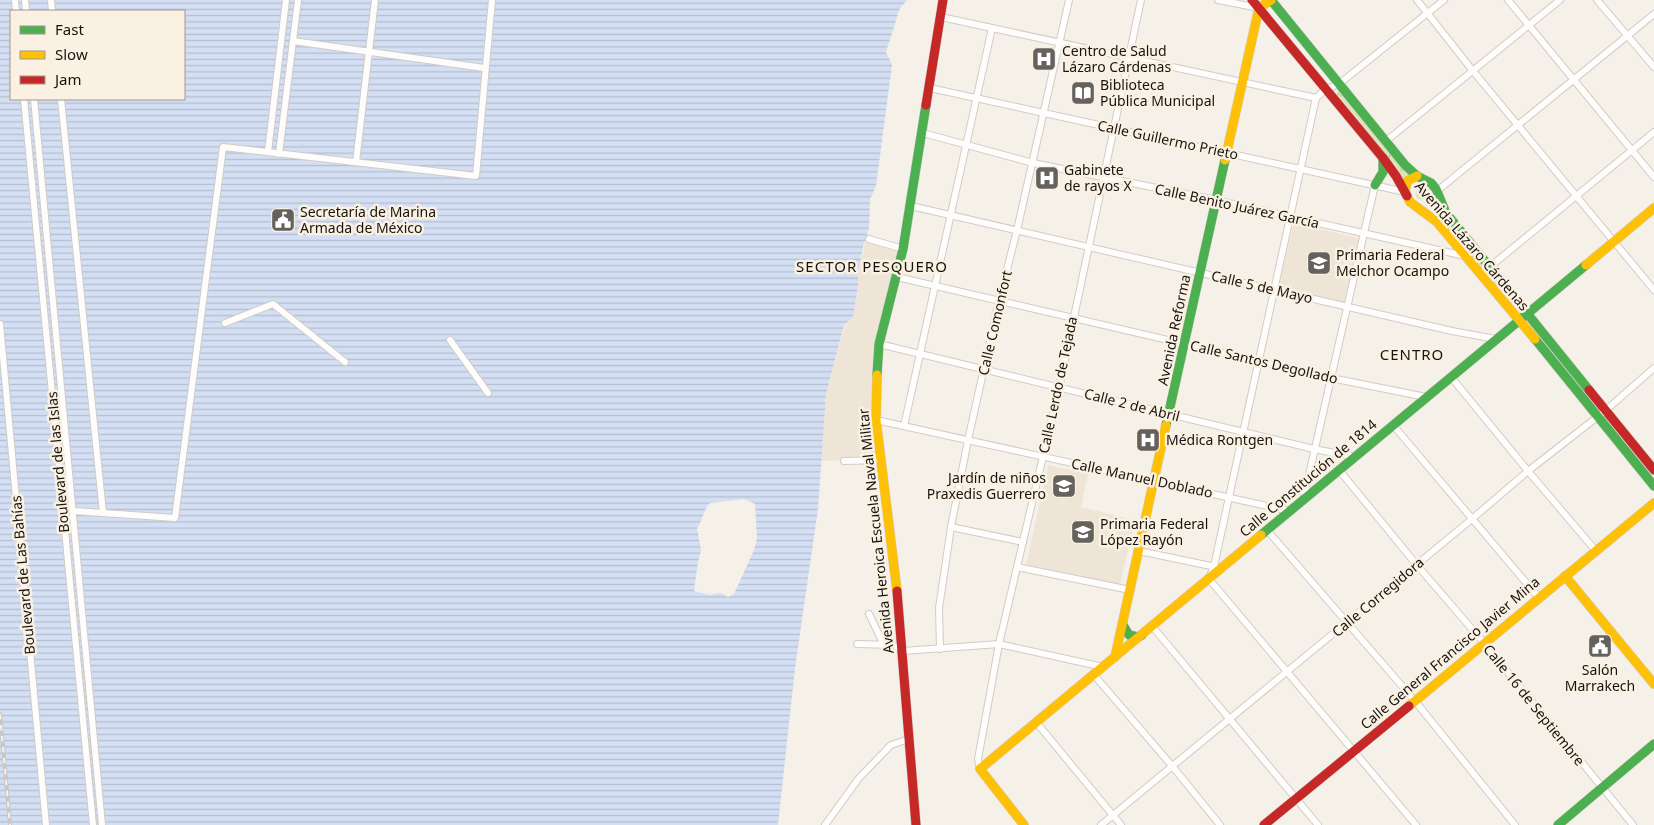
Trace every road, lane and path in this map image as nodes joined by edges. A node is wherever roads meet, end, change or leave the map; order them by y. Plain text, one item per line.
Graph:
1 (286, 0) edge
2 (298, 0) edge
3 (375, 0) edge
4 (492, 0) edge
5 (943, 0) edge
6 (1069, 0) edge
7 (1141, 0) edge
8 (1218, 0) edge
9 (1252, 0) edge
10 (1271, 0) edge
11 (1417, 0) edge
12 (1444, 0) edge
13 (1508, 0) edge
14 (1560, 0) edge
15 (1597, 0) edge
16 (1259, 8) junction
17 (1428, 13) junction
18 (1654, 14) edge
19 (941, 17) junction
20 (1529, 25) junction
21 (992, 28) junction
22 (1628, 36) junction
23 (293, 41) junction
24 (1059, 43) junction
25 (369, 52) junction
26 (1129, 58) junction
27 (1654, 67) edge
28 (484, 68) junction
29 (1473, 70) junction
30 (1574, 80) junction
31 (1242, 82) junction
32 (1339, 84) junction
33 (930, 88) junction
34 (1326, 89) junction
35 (976, 98) junction
36 (1316, 98) junction
37 (24, 100) edge
38 (34, 100) edge
39 (61, 100) edge
40 (1043, 113) junction
41 (1518, 125) junction
42 (1115, 128) junction
43 (1654, 132) edge
44 (923, 133) junction
45 (1386, 141) junction
46 (966, 144) junction
47 (1632, 150) junction
48 (268, 152) junction
49 (1227, 153) junction
50 (280, 154) junction
51 (1383, 158) junction
52 (356, 162) junction
53 (1033, 163) junction
54 (1300, 169) junction
55 (1417, 176) junction
56 (1103, 177) junction
57 (1654, 177) edge
58 (1375, 185) junction
59 (1405, 192) junction
60 (1437, 194) junction
61 (1576, 196) junction
62 (1216, 200) junction
63 (911, 206) junction
64 (1654, 208) edge
65 (1422, 210) junction
66 (950, 215) junction
67 (1290, 218) junction
68 (1017, 230) junction
69 (1364, 234) junction
70 (869, 239) dead end
71 (1613, 242) junction
72 (1088, 247) junction
73 (904, 249) junction
74 (1465, 256) junction
75 (1489, 268) junction
76 (1200, 273) junction
77 (1480, 275) junction
78 (897, 277) junction
79 (935, 286) junction
80 (1274, 290) junction
81 (1654, 290) edge
82 (999, 301) junction
83 (1347, 307) junction
84 (1527, 313) junction
85 (1073, 318) junction
86 (1519, 320) junction
87 (225, 323) dead end
88 (0, 324) edge
89 (1496, 339) junction
90 (450, 340) dead end
91 (880, 344) junction
92 (1184, 344) junction
93 (920, 354) junction
94 (1259, 361) junction
95 (345, 362) dead end
96 (1654, 368) edge
97 (985, 370) junction
98 (1451, 377) junction
99 (1331, 378) junction
100 (1059, 388) junction
101 (488, 393) dead end
102 (1426, 397) junction
103 (1605, 411) junction
104 (1169, 414) junction
105 (1596, 417) junction
106 (876, 420) junction
107 (1393, 425) junction
108 (904, 426) junction
109 (1243, 432) junction
110 (968, 440) junction
111 (1314, 450) junction
112 (1355, 456) junction
113 (1042, 457) junction
114 (881, 460) junction
115 (844, 462) dead end
116 (1339, 470) junction
117 (1654, 470) edge
118 (1528, 471) junction
119 (1154, 481) junction
120 (1654, 486) edge
121 (1229, 497) junction
122 (1302, 501) junction
123 (1654, 503) edge
124 (74, 511) junction
125 (1290, 511) junction
126 (103, 513) junction
127 (1472, 520) junction
128 (951, 527) junction
129 (1267, 530) junction
130 (1023, 542) junction
131 (1596, 550) junction
132 (1139, 551) junction
133 (1416, 564) junction
134 (1017, 567) junction
135 (1218, 567) junction
136 (1565, 576) junction
137 (1209, 578) junction
138 (1130, 590) junction
139 (1539, 598) junction
140 (869, 614) dead end
141 (1346, 622) junction
142 (1122, 625) junction
143 (1152, 626) junction
144 (1144, 633) junction
145 (1484, 643) junction
146 (857, 644) dead end
147 (999, 644) junction
148 (884, 645) junction
149 (940, 649) junction
150 (903, 651) junction
151 (1115, 657) junction
152 (1103, 667) junction
153 (1288, 671) junction
154 (1094, 675) junction
155 (1654, 684) edge
156 (1415, 701) junction
157 (1230, 718) junction
158 (1036, 722) junction
159 (909, 739) junction
160 (1654, 744) edge
161 (1354, 750) junction
162 (1173, 767) junction
163 (980, 769) junction
164 (1602, 789) junction
165 (1296, 799) junction
166 (1113, 815) junction
167 (46, 825) edge
168 (93, 825) edge
169 (102, 825) edge
170 (825, 825) edge
171 (916, 825) edge
172 (1024, 825) edge
173 (1101, 825) edge
174 (1121, 825) edge
175 (1220, 825) edge
176 (1264, 825) edge
177 (1318, 825) edge
178 (1416, 825) edge
179 (1515, 825) edge
180 (1558, 825) edge
181 (1633, 825) edge

1 - 48 street
2 - 23 street
3 - 25 street
4 - 28 street
5 - 19 street, Avenida Heroica Escuela Naval Militar
6 - 24 street, Calle Comonfort
7 - 26 street, Calle Lerdo de Tejada
8 - 16 street
9 - 16 street, Avenida Lázaro Cárdenas
10 - 16 street
10 - 32 street, Avenida Lázaro Cárdenas
11 - 17 street
12 - 17 street
13 - 20 street
14 - 20 street
15 - 22 street
16 - 31 street, Avenida Reforma
16 - 34 street, Avenida Lázaro Cárdenas
17 - 29 street
17 - 32 street
18 - 22 street
19 - 21 street
19 - 33 street, Avenida Heroica Escuela Naval Militar
20 - 29 street
20 - 30 street
21 - 24 street
21 - 35 street
22 - 27 street
22 - 30 street
23 - 25 street
23 - 50 street
24 - 26 street
24 - 40 street, Calle Comonfort
25 - 28 street
25 - 52 street
26 - 31 street
26 - 42 street, Calle Lerdo de Tejada
28 - 52 street
29 - 41 street
29 - 45 street
30 - 41 street
30 - 47 street
31 - 36 street
31 - 49 street, Avenida Reforma
32 - 34 street
32 - 45 street, Avenida Lázaro Cárdenas
33 - 35 street, Calle Guillermo Prieto
33 - 44 street, Avenida Heroica Escuela Naval Militar
34 - 36 street
34 - 51 street, Avenida Lázaro Cárdenas
35 - 40 street, Calle Guillermo Prieto
35 - 46 street
36 - 54 street
37 - 168 street, Boulevard de las Islas
38 - 124 street, Boulevard de las Islas
39 - 126 street
40 - 42 street, Calle Guillermo Prieto
40 - 53 street, Calle Comonfort
41 - 60 street
41 - 61 street
42 - 49 street, Calle Guillermo Prieto
42 - 56 street, Calle Lerdo de Tejada
43 - 47 street
44 - 46 street, Calle Benito Juárez García
44 - 63 street, Avenida Heroica Escuela Naval Militar
45 - 55 street, Avenida Lázaro Cárdenas
46 - 53 street, Calle Benito Juárez García
46 - 66 street
47 - 57 street
47 - 61 street
48 - 50 street
48 - 126 street
49 - 54 street, Calle Guillermo Prieto
49 - 62 street, Avenida Reforma
50 - 52 street
51 - 58 street
51 - 59 street, Avenida Lázaro Cárdenas
53 - 56 street, Calle Benito Juárez García
53 - 68 street, Calle Comonfort
54 - 58 street, Calle Guillermo Prieto
54 - 67 street
55 - 59 street
55 - 60 street, Avenida Lázaro Cárdenas
56 - 62 street, Calle Benito Juárez García
56 - 72 street, Calle Lerdo de Tejada
58 - 59 street, Calle Guillermo Prieto
58 - 69 street
59 - 65 street, Avenida Lázaro Cárdenas
60 - 65 street
60 - 75 street, Avenida Lázaro Cárdenas
61 - 71 street
61 - 75 street
62 - 67 street, Calle Benito Juárez García
62 - 76 street, Avenida Reforma
63 - 66 street, Calle 5 de Mayo
63 - 73 street, Avenida Heroica Escuela Naval Militar
64 - 71 street, Calle Constitución de 1814
65 - 74 street, Avenida Lázaro Cárdenas
66 - 68 street, Calle 5 de Mayo
66 - 79 street
67 - 69 street, Calle Benito Juárez García
67 - 80 street
68 - 72 street, Calle 5 de Mayo
68 - 82 street, Calle Comonfort
69 - 74 street, Calle Benito Juárez García
69 - 83 street
70 - 73 street
71 - 81 street
71 - 84 street, Calle Constitución de 1814
72 - 76 street, Calle 5 de Mayo
72 - 85 street, Calle Lerdo de Tejada
73 - 78 street, Avenida Heroica Escuela Naval Militar
74 - 77 street, Avenida Lázaro Cárdenas
75 - 77 street
75 - 84 street, Avenida Lázaro Cárdenas
76 - 80 street, Calle 5 de Mayo
76 - 92 street, Avenida Reforma
77 - 86 street, Avenida Lázaro Cárdenas
78 - 79 street, Calle Santos Degollado
78 - 91 street, Avenida Heroica Escuela Naval Militar
79 - 82 street, Calle Santos Degollado
79 - 93 street
80 - 83 street, Calle 5 de Mayo
80 - 94 street
82 - 85 street, Calle Santos Degollado
82 - 97 street, Calle Comonfort
83 - 89 street, Calle 5 de Mayo
83 - 99 street
84 - 86 street, Calle Constitución de 1814
84 - 103 street, Avenida Lázaro Cárdenas
85 - 92 street, Calle Santos Degollado
85 - 100 street, Calle Lerdo de Tejada
86 - 89 street, Calle Constitución de 1814
86 - 105 street, Avenida Lázaro Cárdenas
87 - 95 street
88 - 167 street, Boulevard de Las Bahías
89 - 98 street, Calle Constitución de 1814
90 - 101 street
91 - 93 street, Calle 2 de Abril
91 - 106 street, Avenida Heroica Escuela Naval Militar
92 - 94 street, Calle Santos Degollado
92 - 104 street, Avenida Reforma
93 - 97 street, Calle 2 de Abril
93 - 108 street
94 - 99 street, Calle Santos Degollado
94 - 109 street
96 - 103 street, Calle Corregidora
97 - 100 street, Calle 2 de Abril
97 - 110 street, Calle Comonfort
98 - 102 street, Calle Constitución de 1814
98 - 118 street
99 - 102 street, Calle Santos Degollado
99 - 111 street
100 - 104 street, Calle 2 de Abril
100 - 113 street, Calle Lerdo de Tejada
102 - 107 street, Calle Constitución de 1814
103 - 105 street, Calle Corregidora
103 - 117 street, Avenida Lázaro Cárdenas
104 - 109 street, Calle 2 de Abril
104 - 119 street, Avenida Reforma
105 - 118 street, Calle Corregidora
105 - 120 street, Avenida Lázaro Cárdenas
106 - 108 street, Calle Manuel Doblado
106 - 114 street, Avenida Heroica Escuela Naval Militar
107 - 112 street, Calle Constitución de 1814
107 - 127 street
108 - 110 street, Calle Manuel Doblado
109 - 111 street, Calle 2 de Abril
109 - 121 street
110 - 113 street, Calle Manuel Doblado
110 - 128 street, Calle Comonfort
111 - 112 street, Calle 2 de Abril
111 - 122 street
112 - 116 street, Calle Constitución de 1814
113 - 119 street, Calle Manuel Doblado
113 - 130 street, Calle Lerdo de Tejada
114 - 115 street
114 - 150 street, Avenida Heroica Escuela Naval Militar
116 - 122 street, Calle Constitución de 1814
116 - 133 street, Calle 16 de Septiembre
118 - 127 street, Calle Corregidora
118 - 131 street
119 - 121 street, Calle Manuel Doblado
119 - 132 street, Avenida Reforma
121 - 125 street, Calle Manuel Doblado
121 - 135 street
122 - 125 street, Calle Constitución de 1814
123 - 131 street, Calle General Francisco Javier Mina
124 - 126 street
124 - 169 street, Boulevard de las Islas
125 - 129 street, Calle Constitución de 1814
127 - 133 street, Calle Corregidora
127 - 139 street
128 - 130 street
128 - 149 street, Calle Comonfort
129 - 135 street, Calle Constitución de 1814
129 - 141 street
130 - 134 street, Calle Lerdo de Tejada
131 - 136 street, Calle General Francisco Javier Mina
132 - 135 street
132 - 138 street, Avenida Reforma
133 - 141 street, Calle Corregidora
133 - 145 street, Calle 16 de Septiembre
134 - 138 street
134 - 147 street, Calle Lerdo de Tejada
135 - 137 street, Calle Constitución de 1814
136 - 139 street, Calle General Francisco Javier Mina
136 - 155 street
137 - 143 street, Calle Constitución de 1814
137 - 153 street
138 - 142 street, Avenida Reforma
139 - 145 street, Calle General Francisco Javier Mina
140 - 148 street
141 - 153 street, Calle Corregidora
141 - 156 street
142 - 144 street
142 - 151 street, Avenida Reforma
143 - 144 street, Calle Constitución de 1814
143 - 157 street
144 - 151 street, Calle Constitución de 1814
145 - 156 street, Calle General Francisco Javier Mina
145 - 164 street, Calle 16 de Septiembre
146 - 148 street
147 - 149 street
147 - 152 street
147 - 163 street, Calle Lerdo de Tejada
148 - 150 street
149 - 150 street
150 - 159 street, Avenida Heroica Escuela Naval Militar
151 - 152 street, Calle Constitución de 1814
152 - 154 street, Calle Constitución de 1814
153 - 157 street, Calle Corregidora
153 - 161 street
154 - 158 street, Calle Constitución de 1814
154 - 162 street
156 - 161 street, Calle General Francisco Javier Mina
156 - 179 street
157 - 162 street, Calle Corregidora
157 - 165 street
158 - 163 street, Calle Constitución de 1814
158 - 166 street
159 - 170 street
159 - 171 street, Avenida Heroica Escuela Naval Militar
160 - 164 street
161 - 165 street, Calle General Francisco Javier Mina
161 - 178 street
162 - 166 street, Calle Corregidora
162 - 175 street
163 - 172 street
164 - 180 street
164 - 181 street, Calle 16 de Septiembre
165 - 176 street, Calle General Francisco Javier Mina
165 - 177 street
166 - 173 street, Calle Corregidora
166 - 174 street

